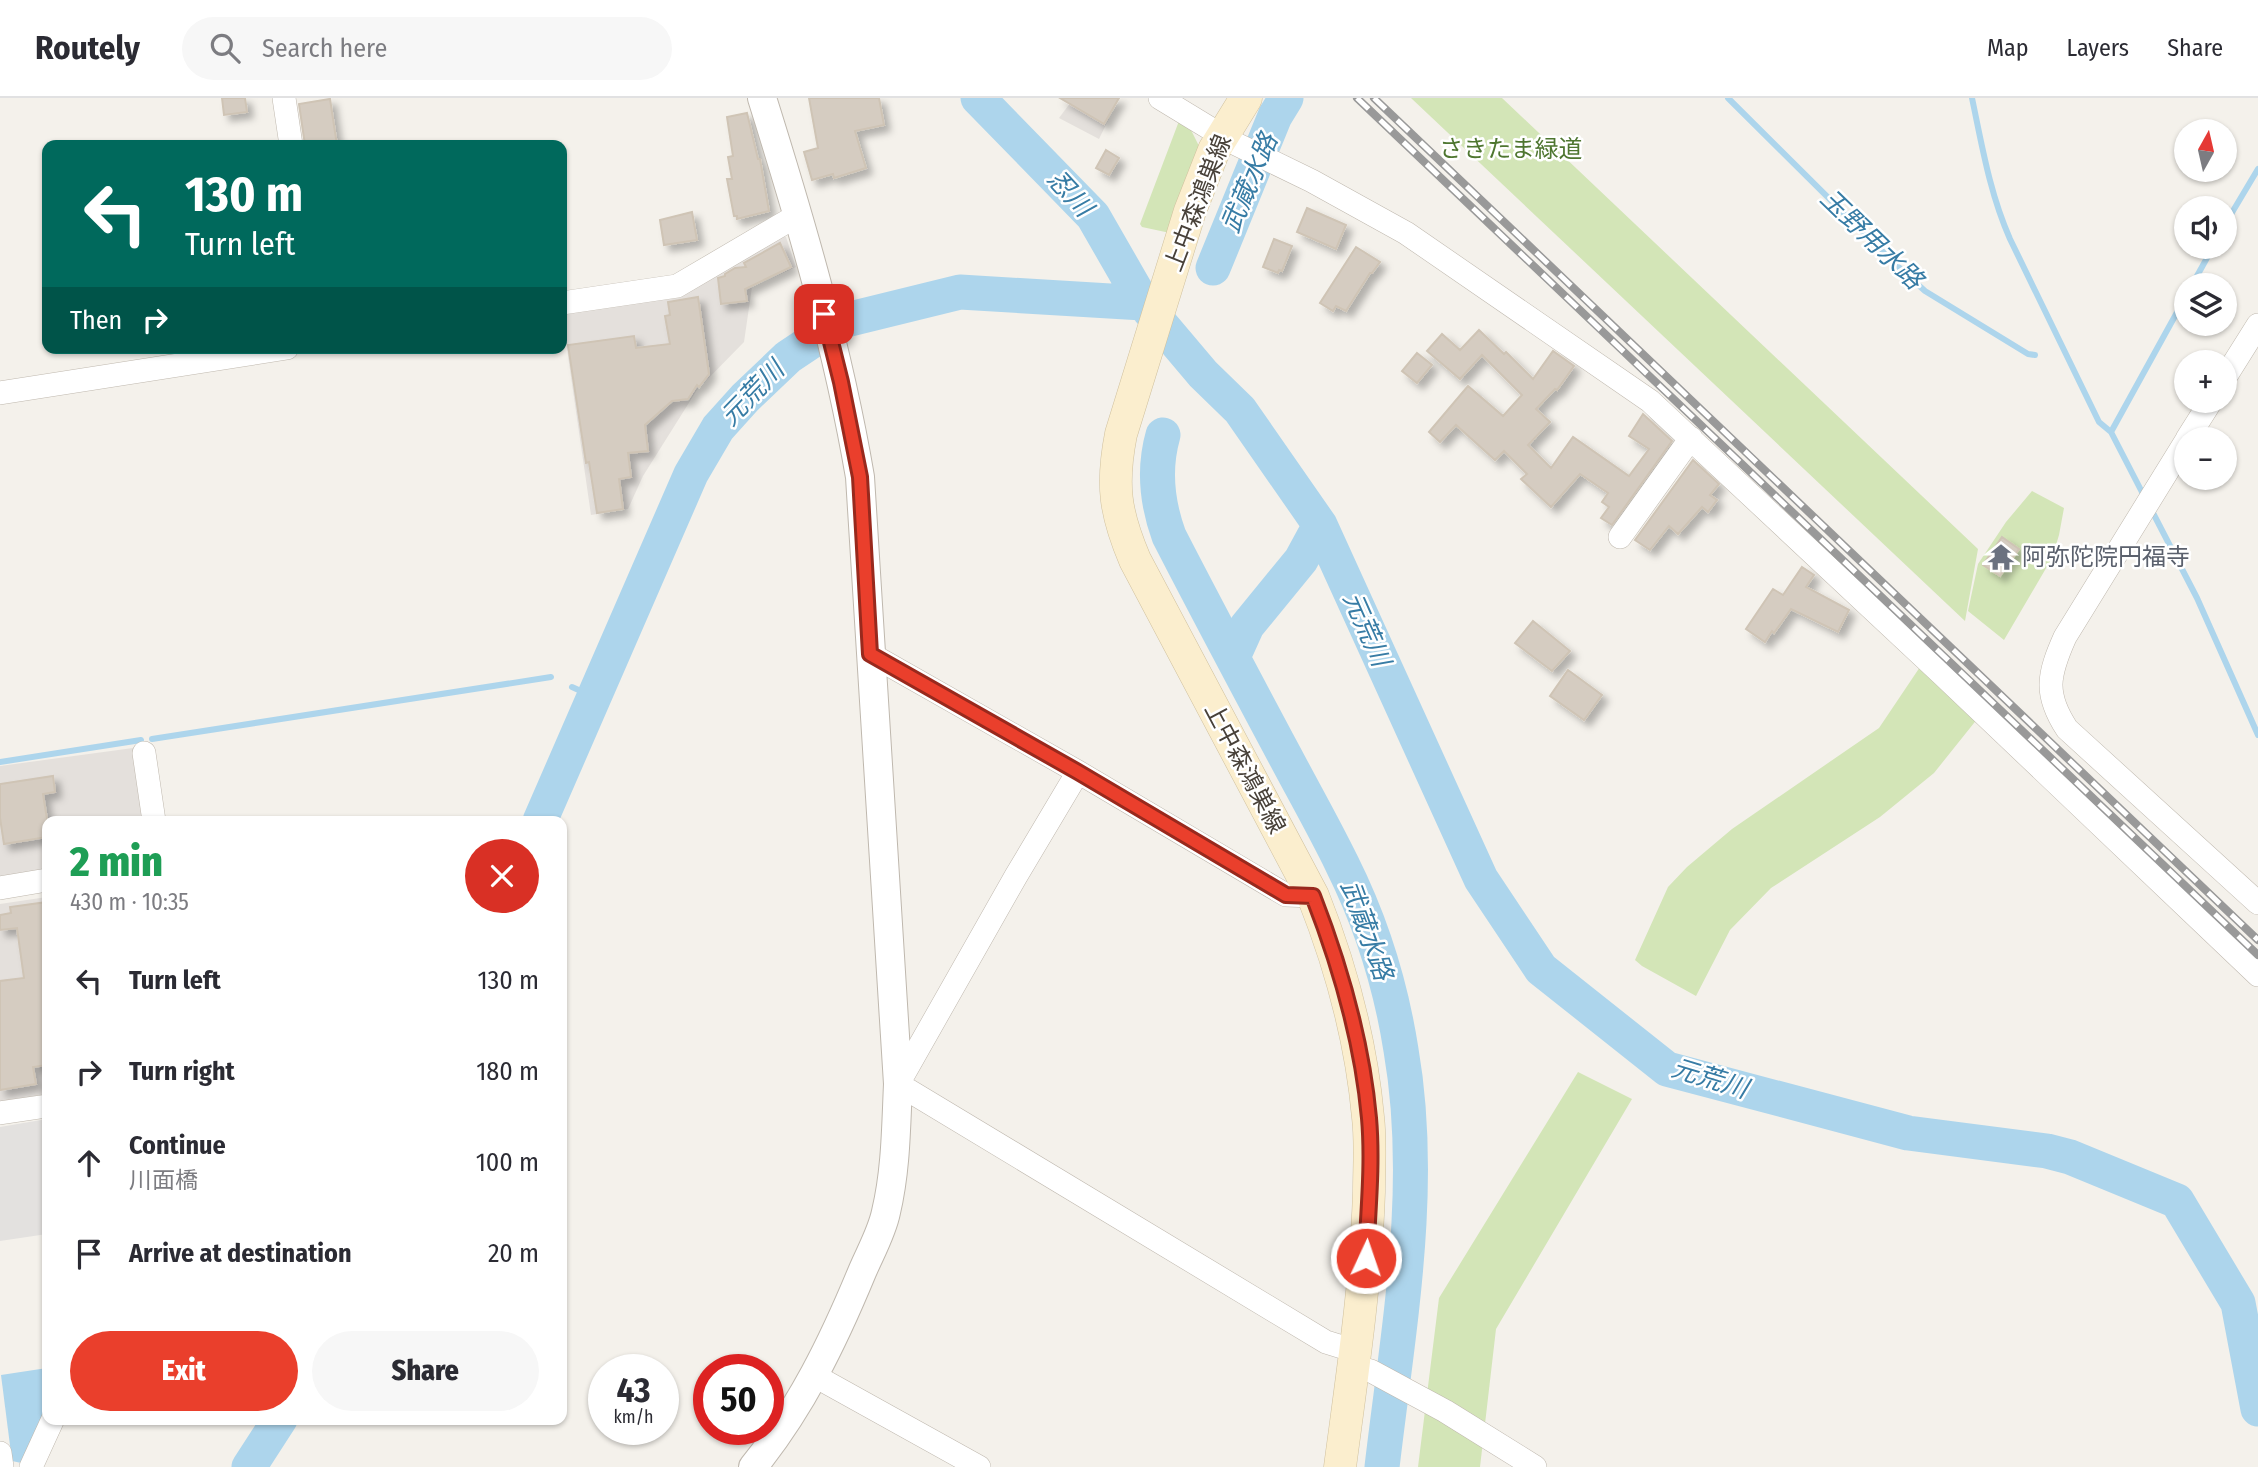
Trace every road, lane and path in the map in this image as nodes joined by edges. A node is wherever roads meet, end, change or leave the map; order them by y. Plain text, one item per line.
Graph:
1 (284, 98) edge
2 (762, 98) edge
3 (1160, 98) edge
4 (1246, 98) edge
5 (290, 140) edge
6 (1230, 140) junction
7 (798, 215) junction
8 (567, 302) edge
9 (2258, 325) edge
10 (249, 354) edge
11 (2237, 358) edge
12 (0, 393) edge
13 (1691, 438) junction
14 (2174, 460) edge
15 (1620, 537) dead end
16 (870, 654) junction
17 (144, 753) dead end
18 (1078, 772) junction
19 (153, 816) edge
20 (42, 881) edge
21 (0, 888) edge
22 (1313, 896) junction
23 (2258, 903) edge
24 (2258, 975) edge
25 (898, 1084) junction
26 (42, 1107) edge
27 (0, 1113) edge
28 (1360, 1363) junction
29 (815, 1376) junction
30 (50, 1425) edge
31 (0, 1453) edge
32 (2, 1467) edge
33 (31, 1467) edge
34 (753, 1467) edge
35 (979, 1467) edge
36 (1340, 1467) edge
37 (1535, 1467) edge

1 - 5 street
2 - 7 street
3 - 6 street
4 - 6 main road, 上中森鴻巣線
6 - 13 street
6 - 22 main road, 上中森鴻巣線
7 - 8 street
7 - 16 street
9 - 11 street
10 - 12 street
13 - 15 street
13 - 24 street
14 - 23 street
16 - 18 street
16 - 25 street
17 - 19 street
18 - 22 street
18 - 25 street
20 - 21 street
22 - 28 main road, 上中森鴻巣線
25 - 28 street
25 - 29 street
26 - 27 street
28 - 36 main road, 上中森鴻巣線
28 - 37 street
29 - 34 street
29 - 35 street
30 - 33 street
31 - 32 street

